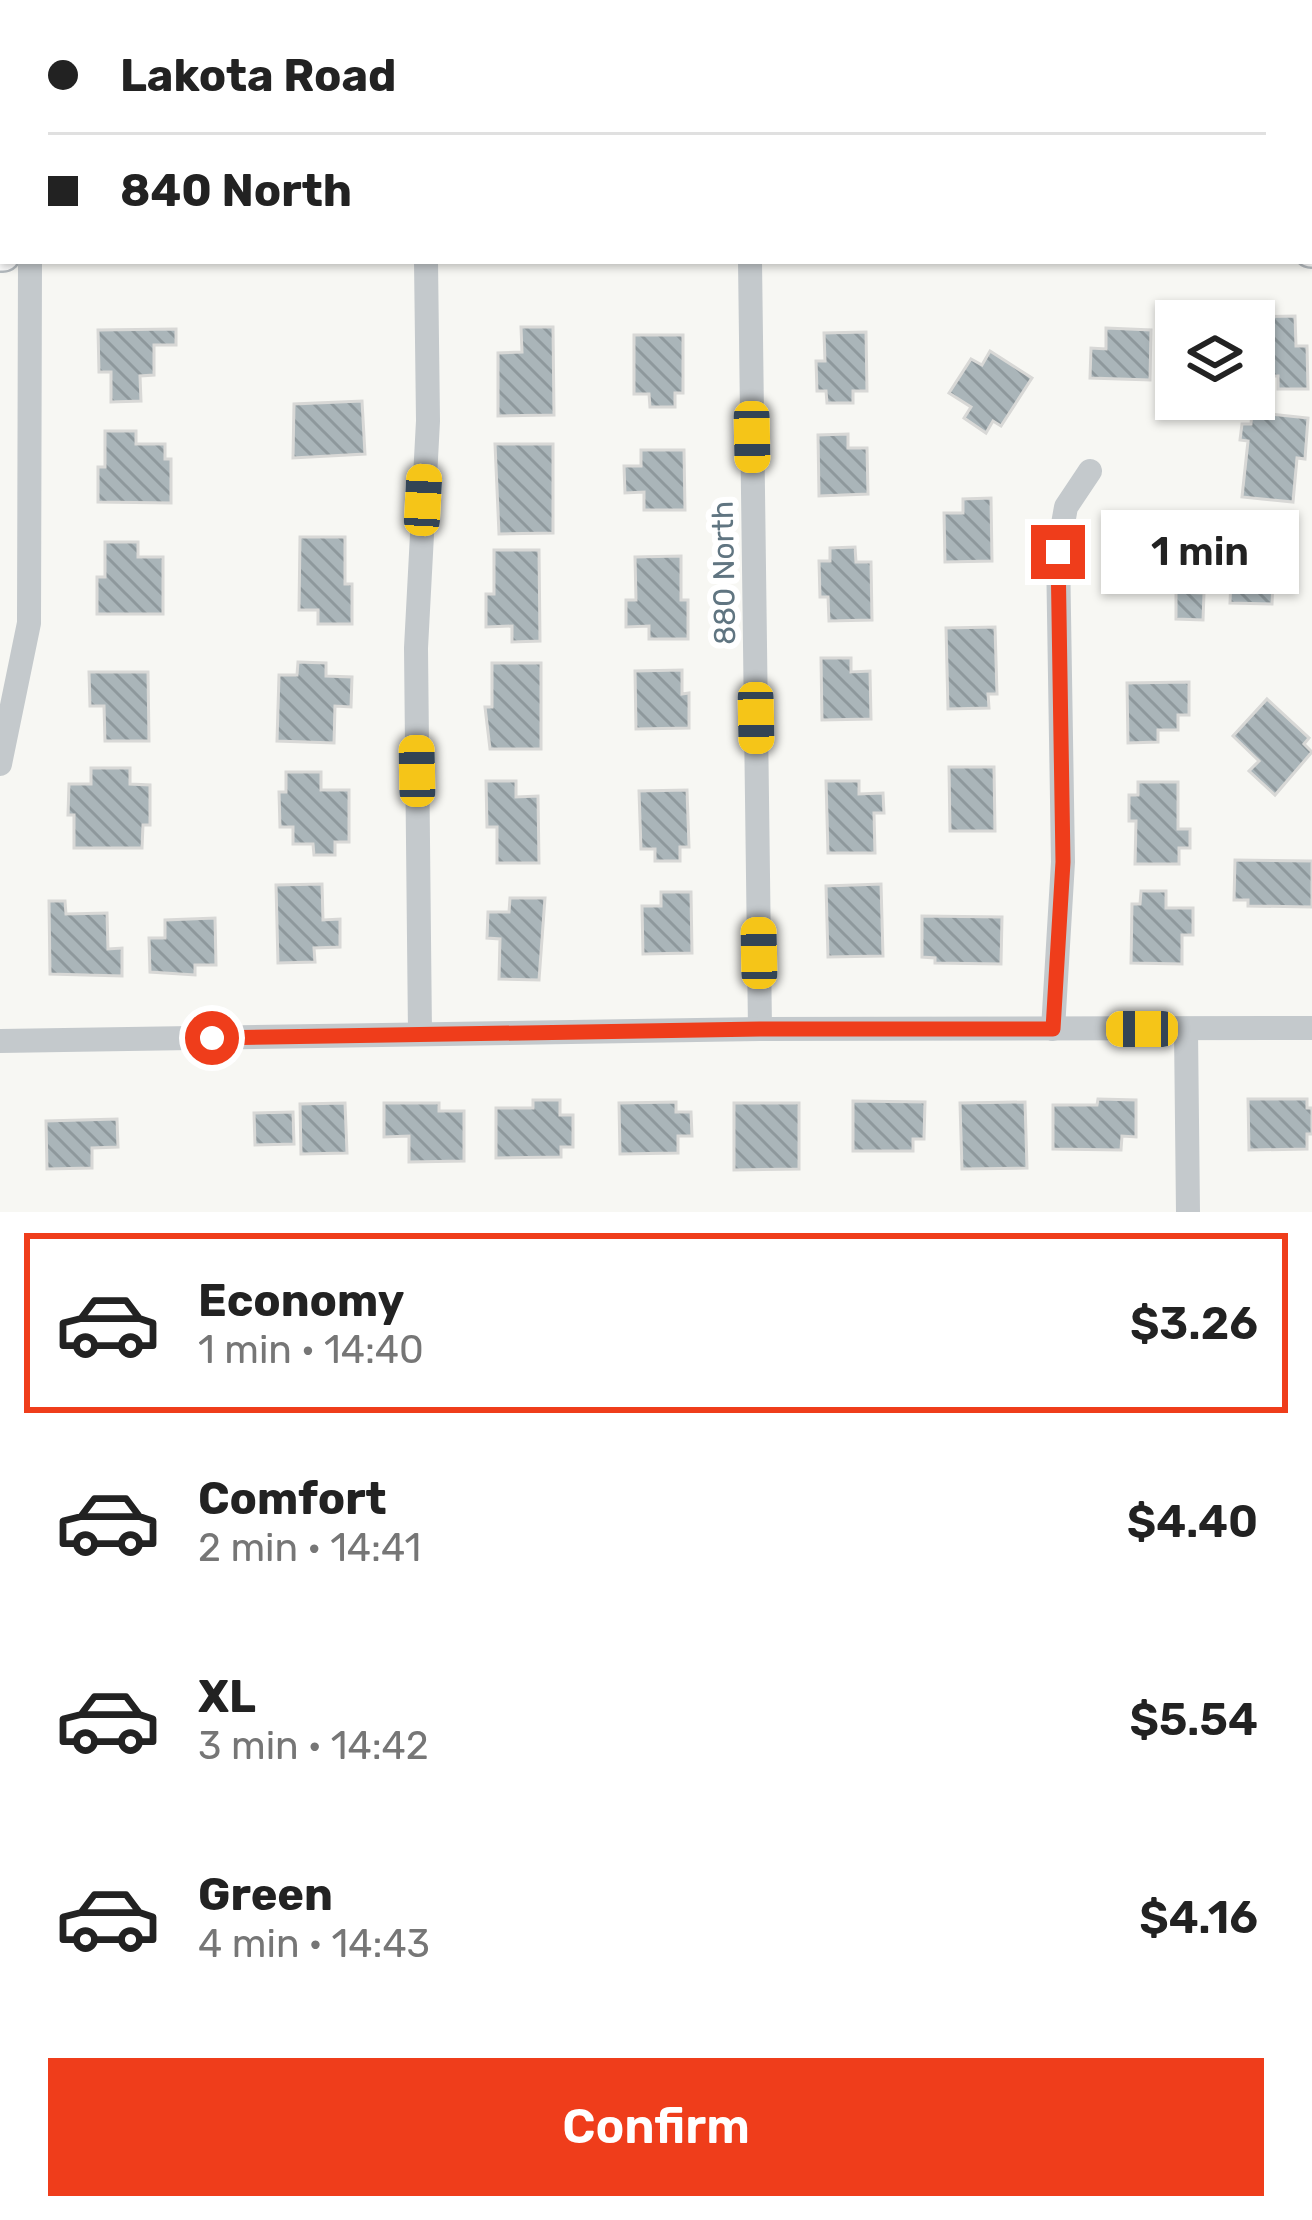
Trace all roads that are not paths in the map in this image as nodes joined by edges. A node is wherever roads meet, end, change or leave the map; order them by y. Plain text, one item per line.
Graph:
1 (30, 264) edge
2 (427, 264) edge
3 (750, 264) edge
4 (1090, 471) dead end
5 (10, 682) edge
6 (0, 764) edge
7 (1312, 1028) edge
8 (760, 1029) junction
9 (1053, 1029) junction
10 (1186, 1030) junction
11 (420, 1034) junction
12 (0, 1041) edge
13 (1188, 1204) edge

1 - 5 street
2 - 11 street
3 - 8 street, 880 North
4 - 9 street
5 - 6 street
7 - 10 street
8 - 9 street
8 - 11 street
9 - 10 street
10 - 13 street
11 - 12 street

